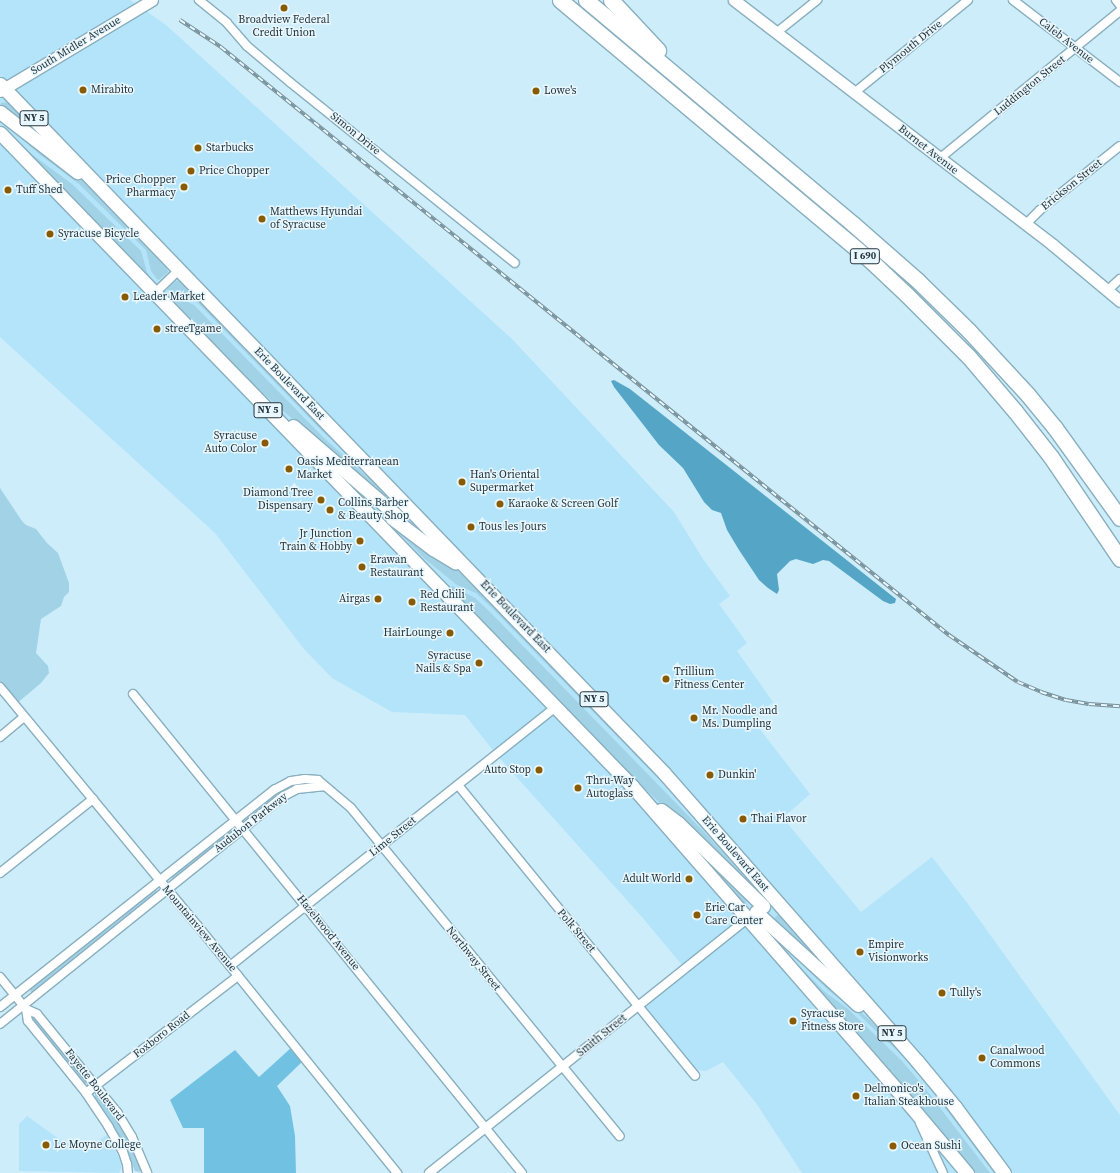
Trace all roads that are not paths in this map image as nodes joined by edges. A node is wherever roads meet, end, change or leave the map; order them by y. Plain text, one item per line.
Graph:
1 (152, 0) edge
2 (199, 0) edge
3 (560, 0) edge
4 (586, 0) edge
5 (611, 0) edge
6 (734, 0) edge
7 (817, 0) edge
8 (968, 0) edge
9 (1013, 0) edge
10 (1116, 0) edge
11 (1120, 5) edge
12 (1120, 12) edge
13 (776, 33) junction
14 (1076, 49) junction
15 (1120, 82) edge
16 (2, 88) edge
17 (854, 93) junction
18 (719, 111) junction
19 (0, 112) edge
20 (0, 133) edge
21 (1120, 146) edge
22 (939, 159) junction
23 (105, 194) junction
24 (1025, 225) junction
25 (515, 263) dead end
26 (179, 270) junction
27 (1120, 279) edge
28 (1108, 290) junction
29 (154, 293) junction
30 (1120, 301) edge
31 (260, 401) junction
32 (407, 506) junction
33 (394, 517) junction
34 (1120, 518) edge
35 (382, 528) junction
36 (1120, 559) edge
37 (470, 572) junction
38 (0, 687) edge
39 (133, 694) dead end
40 (556, 707) junction
41 (24, 717) junction
42 (0, 737) edge
43 (297, 779) junction
44 (458, 785) junction
45 (324, 786) junction
46 (632, 786) junction
47 (297, 789) junction
48 (93, 799) junction
49 (236, 820) junction
50 (243, 829) junction
51 (382, 846) junction
52 (0, 873) edge
53 (159, 881) junction
54 (166, 890) junction
55 (306, 907) junction
56 (760, 909) junction
57 (230, 966) junction
58 (238, 976) junction
59 (0, 977) edge
60 (15, 996) junction
61 (639, 1006) junction
62 (0, 1007) edge
63 (24, 1007) junction
64 (0, 1024) edge
65 (906, 1050) junction
66 (562, 1067) junction
67 (695, 1076) dead end
68 (97, 1086) junction
69 (86, 1093) junction
70 (912, 1106) junction
71 (486, 1128) junction
72 (619, 1136) dead end
73 (943, 1171) edge
74 (128, 1173) edge
75 (147, 1173) edge
76 (397, 1173) edge
77 (429, 1173) edge
78 (522, 1173) edge
79 (967, 1173) edge
80 (1004, 1173) edge

1 - 16 street, South Midler Avenue
2 - 25 street, Simon Drive
3 - 36 highway, I 690
4 - 18 highway, I 690
5 - 18 highway
6 - 13 street, Burnet Avenue
7 - 13 street
8 - 17 street, Plymouth Drive
9 - 14 street, Caleb Avenue
10 - 11 street
12 - 14 street, Luddington Street
13 - 17 street, Burnet Avenue
14 - 15 street, Caleb Avenue
14 - 22 street, Luddington Street
16 - 23 main road, Erie Boulevard East / NY 5
17 - 22 street, Burnet Avenue
18 - 34 highway, I 690
19 - 23 main road
20 - 29 main road, Erie Boulevard East / NY 5
21 - 24 street, Erickson Street
22 - 24 street, Burnet Avenue
23 - 26 main road, Erie Boulevard East / NY 5
24 - 28 street, Burnet Avenue
26 - 29 street
26 - 32 main road, Erie Boulevard East / NY 5
27 - 28 street
28 - 30 street, Burnet Avenue
29 - 31 main road, Erie Boulevard East / NY 5
31 - 33 main road
31 - 35 main road, Erie Boulevard East / NY 5
32 - 33 street
32 - 37 main road, Erie Boulevard East / NY 5
33 - 35 street
33 - 37 main road
35 - 40 main road, Erie Boulevard East / NY 5
37 - 56 main road, Erie Boulevard East / NY 5
38 - 41 street, Mountainview Avenue
39 - 49 street, Hazelwood Avenue
40 - 44 street, Lime Street
40 - 46 main road, Erie Boulevard East / NY 5
41 - 42 street
41 - 48 street, Mountainview Avenue
43 - 45 street, Audubon Parkway
43 - 47 street
43 - 49 street, Audubon Parkway
44 - 51 street, Lime Street
44 - 61 street, Polk Street
45 - 47 street, Audubon Parkway
45 - 51 street, Northway Street
46 - 56 main road, Erie Boulevard East / NY 5
46 - 56 main road
47 - 50 street, Audubon Parkway
48 - 52 street
48 - 53 street, Mountainview Avenue
49 - 50 street, Hazelwood Avenue
49 - 53 street, Audubon Parkway
50 - 54 street, Audubon Parkway
50 - 55 street, Hazelwood Avenue
51 - 55 street, Lime Street
51 - 66 street, Northway Street
53 - 54 street, Mountainview Avenue
53 - 60 street, Audubon Parkway
54 - 57 street, Mountainview Avenue
54 - 63 street, Audubon Parkway
55 - 57 street, Lime Street
55 - 71 street, Hazelwood Avenue
56 - 61 street, Smith Street
56 - 65 main road
56 - 65 main road, Erie Boulevard East / NY 5
56 - 70 main road, Erie Boulevard East / NY 5
57 - 58 street, Mountainview Avenue
58 - 68 street, Foxboro Road
58 - 76 street, Mountainview Avenue
59 - 60 street, Fayette Boulevard
60 - 62 street, Audubon Parkway
60 - 63 street, Fayette Boulevard
61 - 66 street, Smith Street
61 - 67 street, Polk Street
63 - 64 street, Audubon Parkway
63 - 68 street, Fayette Boulevard
63 - 69 street, Fayette Boulevard
65 - 80 main road, Erie Boulevard East / NY 5
66 - 71 street, Smith Street
66 - 72 street, Northway Street
68 - 69 street, Foxboro Road
68 - 75 street, Fayette Boulevard
69 - 74 street, Fayette Boulevard
70 - 73 street
70 - 79 main road, Erie Boulevard East / NY 5
71 - 77 street, Smith Street
71 - 78 street, Hazelwood Avenue

